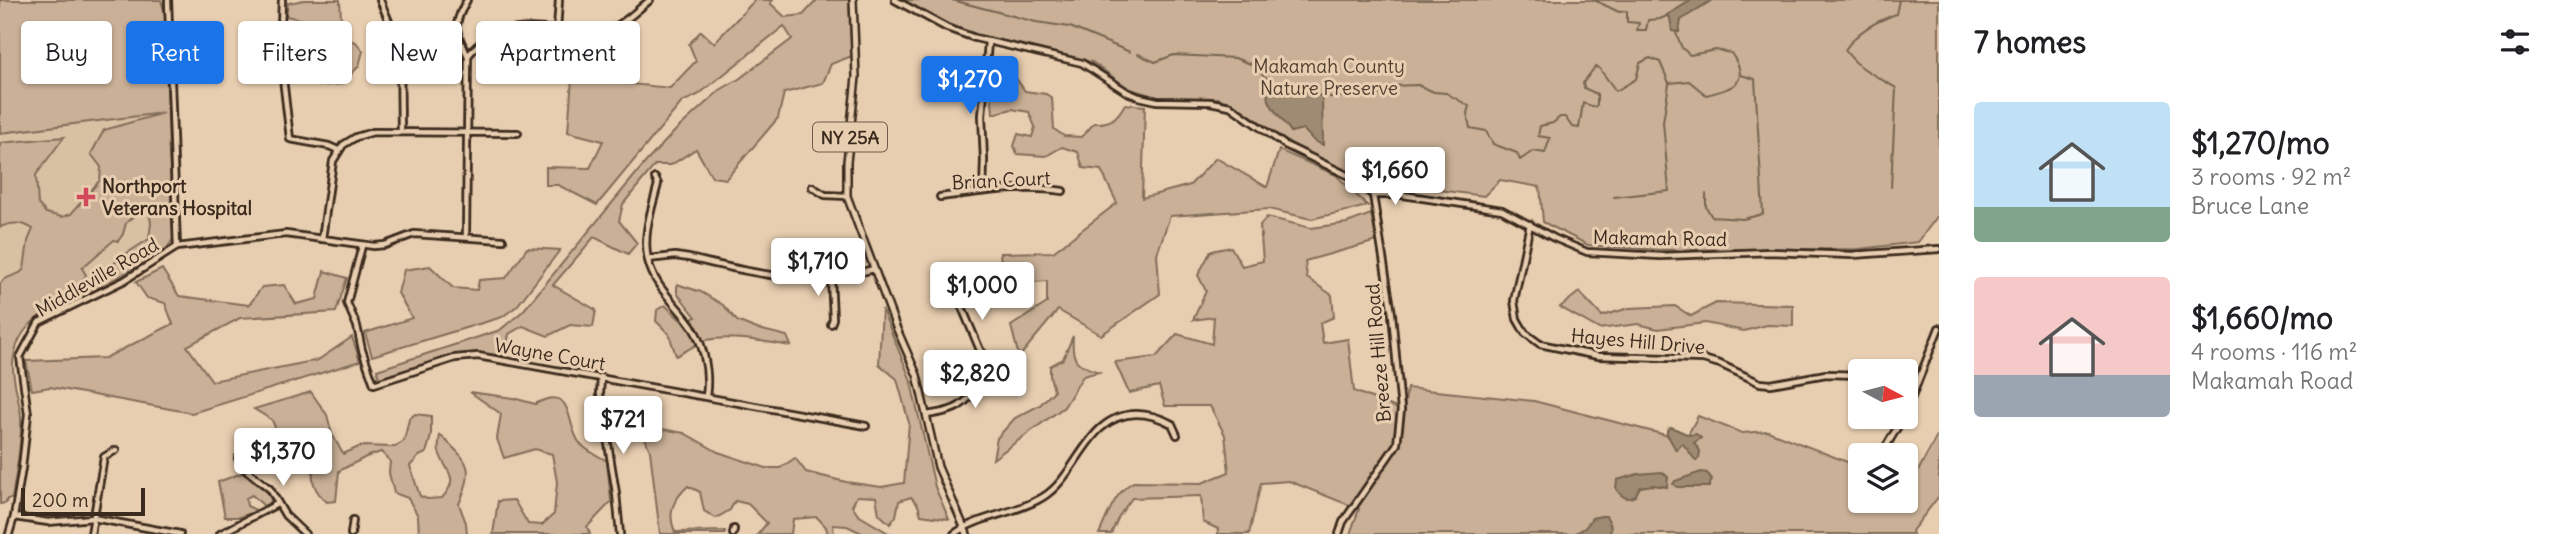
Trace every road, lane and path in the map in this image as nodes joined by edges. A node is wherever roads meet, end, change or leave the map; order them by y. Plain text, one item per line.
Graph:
1 (168, 0) edge
2 (282, 0) edge
3 (380, 0) edge
4 (467, 0) edge
5 (559, 0) edge
6 (650, 0) edge
7 (853, 0) edge
8 (895, 0) edge
9 (557, 21) edge
10 (623, 21) edge
11 (988, 42) junction
12 (476, 45) edge
13 (468, 56) junction
14 (401, 132) junction
15 (468, 132) junction
16 (518, 133) dead end
17 (338, 150) junction
18 (655, 178) dead end
19 (811, 187) dead end
20 (982, 191) junction
21 (1063, 191) dead end
22 (1373, 195) junction
23 (847, 196) junction
24 (940, 197) dead end
25 (1530, 224) junction
26 (466, 236) junction
27 (322, 239) junction
28 (503, 240) dead end
29 (362, 246) junction
30 (177, 247) junction
31 (1939, 249) edge
32 (648, 260) junction
33 (874, 269) junction
34 (831, 277) junction
35 (952, 299) dead end
36 (831, 324) dead end
37 (1939, 328) edge
38 (1009, 365) dead end
39 (996, 367) junction
40 (1848, 374) edge
41 (601, 377) junction
42 (1918, 382) edge
43 (706, 396) junction
44 (927, 415) junction
45 (866, 426) dead end
46 (1177, 435) dead end
47 (116, 450) dead end
48 (238, 458) dead end
49 (277, 504) junction
50 (14, 517) junction
51 (93, 518) junction
52 (353, 520) dead end
53 (965, 531) edge
54 (9, 534) edge
55 (91, 534) edge
56 (180, 534) edge
57 (220, 534) edge
58 (305, 534) edge
59 (351, 534) edge
60 (620, 534) edge
61 (954, 534) edge
62 (1339, 534) edge

1 - 30 street, Middleville Road
2 - 17 street
3 - 14 street
4 - 13 street
5 - 9 street
6 - 10 street
7 - 23 main road, NY 25A
8 - 11 street
11 - 20 street
11 - 22 street
12 - 13 street
13 - 15 street
14 - 15 street
14 - 17 street
15 - 16 street
15 - 26 street
17 - 27 street
18 - 32 street
19 - 23 street
20 - 21 street, Brian Court
20 - 24 street, Brian Court
22 - 25 street, Makamah Road
22 - 62 street, Breeze Hill Road
23 - 33 main road, NY 25A
25 - 31 street, Makamah Road
25 - 40 street, Hayes Hill Drive
26 - 28 street
26 - 29 street
27 - 29 street
27 - 30 street
29 - 41 street, Wayne Court
30 - 50 street, Middleville Road
32 - 34 street
32 - 43 street
33 - 34 street
33 - 44 main road, NY 25A
34 - 36 street
35 - 39 street
37 - 42 street
38 - 39 street
39 - 44 street
41 - 43 street, Wayne Court
41 - 60 street
43 - 45 street, Wayne Court
44 - 53 main road, NY 25A
46 - 53 street
47 - 51 street
48 - 49 street
49 - 57 street
49 - 58 street
50 - 51 street
50 - 54 street, Middleville Road
51 - 55 street
51 - 56 street
52 - 59 street
53 - 61 street

